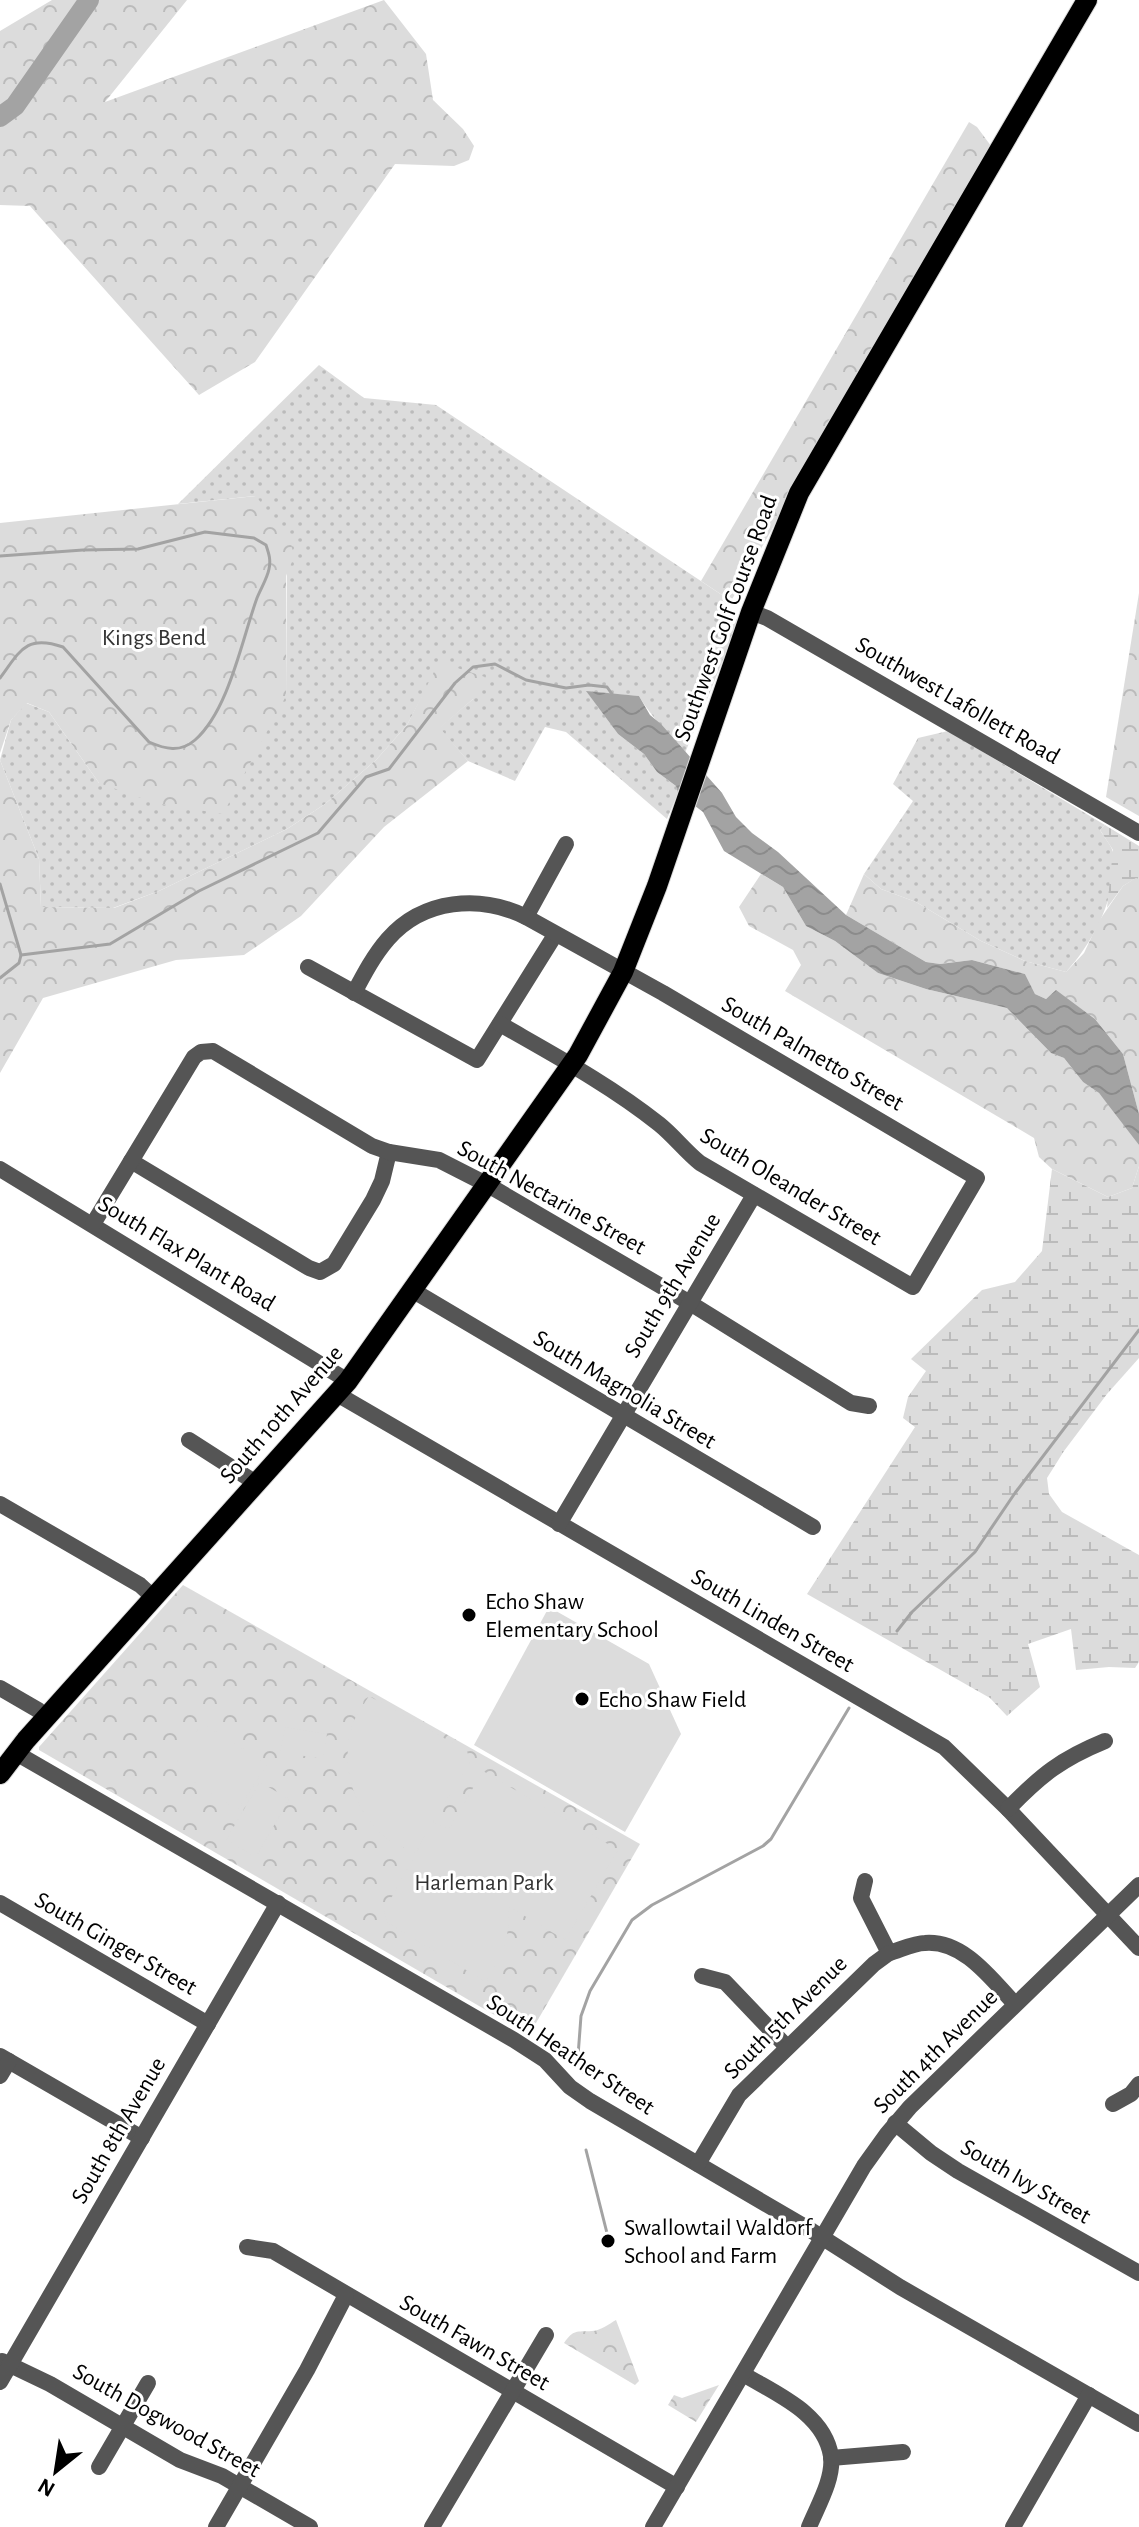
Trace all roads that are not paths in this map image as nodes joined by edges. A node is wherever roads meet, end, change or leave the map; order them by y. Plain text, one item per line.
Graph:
1 (1087, 0) edge
2 (751, 612) junction
3 (1139, 833) edge
4 (566, 844) dead end
5 (526, 917) junction
6 (555, 935) junction
7 (308, 967) dead end
8 (623, 972) junction
9 (354, 993) junction
10 (500, 1024) junction
11 (571, 1065) junction
12 (389, 1152) junction
13 (131, 1161) junction
14 (0, 1169) edge
15 (488, 1185) junction
16 (754, 1195) junction
17 (93, 1224) junction
18 (913, 1287) joint
19 (412, 1290) junction
20 (690, 1303) junction
21 (342, 1388) junction
22 (869, 1406) dead end
23 (623, 1416) junction
24 (189, 1440) dead end
25 (256, 1483) junction
26 (0, 1504) edge
27 (559, 1524) junction
28 (813, 1527) dead end
29 (154, 1598) junction
30 (0, 1688) edge
31 (46, 1718) junction
32 (1105, 1741) dead end
33 (16, 1753) junction
34 (0, 1774) edge
35 (1008, 1809) junction
36 (865, 1881) dead end
37 (1139, 1885) edge
38 (0, 1903) edge
39 (278, 1903) junction
40 (1108, 1915) junction
41 (1139, 1948) edge
42 (889, 1953) junction
43 (702, 1976) dead end
44 (1015, 2004) junction
45 (208, 2024) junction
46 (786, 2046) junction
47 (3, 2064) edge
48 (1139, 2084) edge
49 (1113, 2104) dead end
50 (895, 2123) junction
51 (142, 2138) junction
52 (698, 2164) junction
53 (822, 2238) junction
54 (247, 2247) dead end
55 (1139, 2273) edge
56 (346, 2295) junction
57 (546, 2335) dead end
58 (5, 2363) edge
59 (743, 2374) junction
60 (0, 2382) edge
61 (148, 2383) dead end
62 (512, 2391) junction
63 (1089, 2395) junction
64 (1139, 2424) edge
65 (123, 2426) junction
66 (903, 2452) dead end
67 (831, 2458) junction
68 (99, 2467) dead end
69 (240, 2487) junction
70 (677, 2487) junction
71 (216, 2527) edge
72 (310, 2527) edge
73 (432, 2527) edge
74 (653, 2527) edge
75 (809, 2527) edge
76 (1013, 2527) edge

1 - 2 main road, Southwest Golf Course Road
2 - 3 street, Southwest Lafollett Road
2 - 8 main road, Southwest Golf Course Road
4 - 5 street
5 - 6 street, South Palmetto Street
5 - 9 street, South Palmetto Street
6 - 8 street, South Palmetto Street
6 - 10 street
7 - 9 street
8 - 11 main road, Southwest Golf Course Road
8 - 18 street, South Palmetto Street
9 - 10 street
10 - 11 street, South Oleander Street
11 - 15 main road, South 10th Avenue
11 - 16 street, South Oleander Street
12 - 13 street, South Nectarine Street
12 - 13 street
12 - 15 street, South Nectarine Street
13 - 17 street
14 - 17 street, South Flax Plant Road
15 - 19 main road, South 10th Avenue
15 - 20 street, South Nectarine Street
16 - 18 street, South Oleander Street
16 - 20 street, South 9th Avenue
17 - 21 street, South Flax Plant Road
19 - 21 main road, South 10th Avenue
19 - 23 street, South Magnolia Street
20 - 22 street, South Nectarine Street
20 - 23 street, South 9th Avenue
21 - 25 main road, South 10th Avenue
21 - 27 street, South Linden Street
23 - 27 street, South 9th Avenue
23 - 28 street, South Magnolia Street
24 - 25 street
25 - 29 main road, South 10th Avenue
26 - 29 street
27 - 35 street, South Linden Street
29 - 31 main road, South 10th Avenue
30 - 31 street
31 - 33 main road, South 10th Avenue
32 - 35 street
33 - 34 main road, South 10th Avenue
33 - 39 street, South Heather Street
35 - 40 street, South Linden Street
36 - 42 street
37 - 40 street, South 4th Avenue
38 - 45 street, South Ginger Street
39 - 45 street, South 8th Avenue
39 - 52 street, South Heather Street
40 - 41 street, South Linden Street
40 - 44 street, South 4th Avenue
42 - 44 street
42 - 46 street, South 5th Avenue
43 - 46 street
44 - 50 street, South 4th Avenue
45 - 51 street, South 8th Avenue
46 - 52 street, South 5th Avenue
47 - 51 street
48 - 49 street
50 - 53 street, South 4th Avenue
50 - 55 street, South Ivy Street
51 - 58 street, South 8th Avenue
52 - 53 street, South Heather Street
53 - 59 street, South 4th Avenue
53 - 63 street, South Heather Street
54 - 56 street, South Fawn Street
56 - 62 street, South Fawn Street
56 - 69 street
57 - 62 street
58 - 60 street, South 8th Avenue
58 - 65 street, South Dogwood Street
59 - 67 street
59 - 70 street, South 4th Avenue
61 - 65 street
62 - 70 street, South Fawn Street
62 - 73 street
63 - 64 street, South Heather Street
63 - 76 street
65 - 68 street
65 - 69 street, South Dogwood Street
66 - 67 street
67 - 75 street
69 - 71 street
69 - 72 street, South Dogwood Street
70 - 74 street, South 4th Avenue

